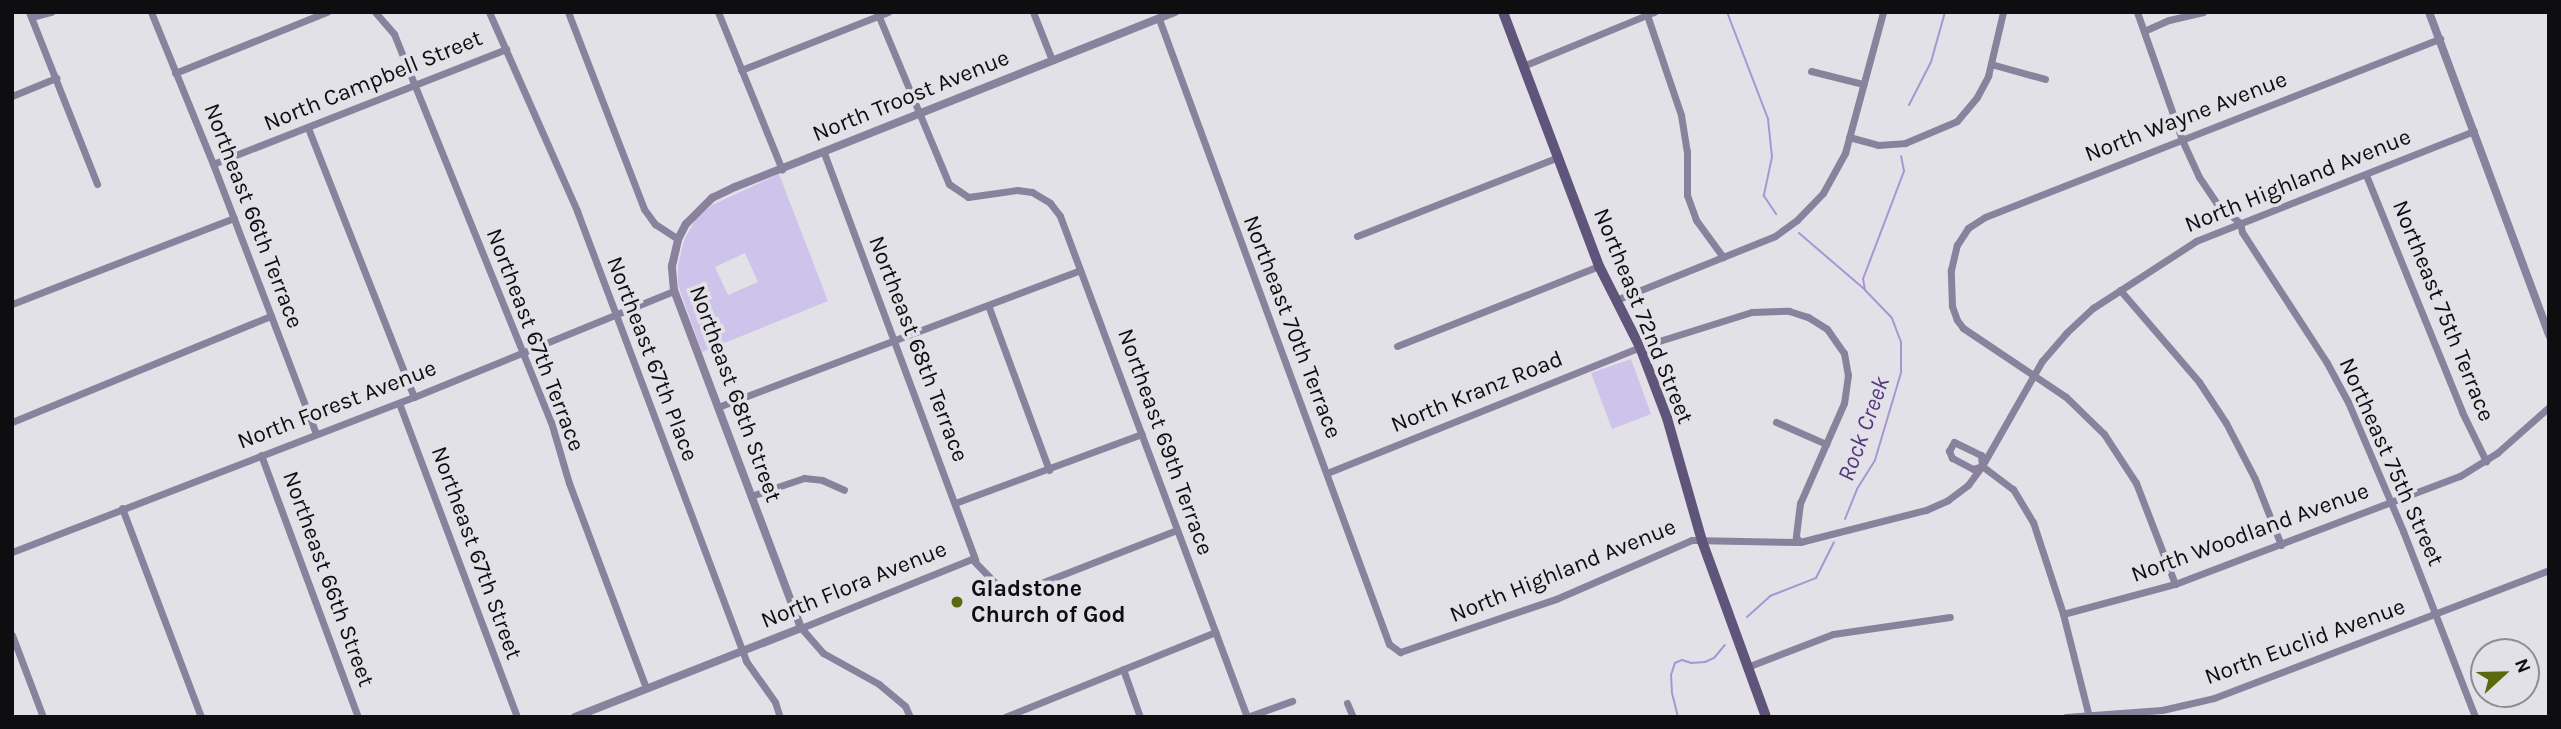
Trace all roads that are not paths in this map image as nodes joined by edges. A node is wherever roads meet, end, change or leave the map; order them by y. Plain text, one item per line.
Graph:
1 (51, 12) edge
2 (151, 12) edge
3 (327, 12) edge
4 (375, 12) edge
5 (489, 12) edge
6 (568, 12) edge
7 (718, 12) edge
8 (888, 12) edge
9 (1032, 12) edge
10 (1175, 12) edge
11 (1503, 12) edge
12 (1883, 12) edge
13 (2003, 12) edge
14 (2137, 12) edge
15 (2203, 12) edge
16 (2429, 12) edge
17 (878, 14) edge
18 (1650, 14) edge
19 (30, 15) edge
20 (1159, 19) junction
21 (2144, 31) junction
22 (2440, 39) junction
23 (506, 49) junction
24 (1052, 60) junction
25 (1991, 64) junction
26 (1523, 66) junction
27 (741, 70) junction
28 (1811, 71) dead end
29 (175, 73) junction
30 (55, 78) junction
31 (2045, 79) dead end
32 (1863, 84) junction
33 (415, 86) junction
34 (12, 96) edge
35 (918, 115) junction
36 (308, 128) junction
37 (2474, 131) junction
38 (1849, 137) junction
39 (2182, 140) junction
40 (824, 153) junction
41 (1559, 157) junction
42 (213, 164) junction
43 (782, 170) junction
44 (2366, 175) junction
45 (97, 184) dead end
46 (234, 218) junction
47 (2240, 223) junction
48 (1357, 236) dead end
49 (678, 239) junction
50 (1723, 257) junction
51 (1599, 266) junction
52 (1080, 270) junction
53 (2120, 290) junction
54 (674, 291) junction
55 (1616, 300) junction
56 (12, 303) edge
57 (988, 305) junction
58 (271, 316) junction
59 (615, 316) junction
60 (2549, 335) edge
61 (895, 341) junction
62 (1397, 346) dead end
63 (1640, 347) junction
64 (522, 354) junction
65 (2033, 376) junction
66 (414, 397) junction
67 (400, 403) junction
68 (718, 407) junction
69 (2549, 407) edge
70 (12, 422) edge
71 (1776, 422) dead end
72 (316, 434) junction
73 (1142, 435) junction
74 (1826, 444) junction
75 (261, 455) junction
76 (2486, 461) junction
77 (1982, 466) junction
78 (1049, 470) junction
79 (1327, 473) junction
80 (844, 491) dead end
81 (751, 496) junction
82 (955, 503) junction
83 (2391, 503) junction
84 (122, 508) junction
85 (1177, 530) junction
86 (1702, 541) junction
87 (1800, 542) junction
88 (2281, 545) junction
89 (12, 552) edge
90 (975, 560) junction
91 (2549, 570) edge
92 (2175, 584) junction
93 (2063, 614) junction
94 (2436, 614) junction
95 (1950, 617) dead end
96 (801, 628) junction
97 (1215, 632) junction
98 (12, 635) edge
99 (1392, 648) joint
100 (743, 650) junction
101 (1747, 667) junction
102 (1123, 669) junction
103 (646, 688) junction
104 (1292, 701) dead end
105 (1348, 703) dead end
106 (1026, 713) edge
107 (43, 717) edge
108 (201, 717) edge
109 (358, 717) edge
110 (517, 717) edge
111 (575, 717) edge
112 (780, 717) edge
113 (910, 717) edge
114 (1005, 717) edge
115 (1140, 717) edge
116 (1247, 717) edge
117 (1353, 717) edge
118 (1766, 717) edge
119 (2066, 717) edge
120 (2089, 717) edge
121 (2475, 717) edge

1 - 19 street
2 - 29 street, Northeast 66th Terrace
3 - 29 street
4 - 33 street, Northeast 67th Terrace
5 - 23 street, Northeast 67th Place
6 - 49 street
7 - 27 street
8 - 17 street
9 - 24 street
10 - 20 street, North Troost Avenue
11 - 26 main road, Northeast 72nd Street
12 - 32 street
13 - 25 street
14 - 21 street, Northeast 75th Street
15 - 21 street
16 - 22 street
17 - 27 street
17 - 35 street
18 - 26 street
18 - 50 street
19 - 30 street
20 - 24 street, North Troost Avenue
20 - 79 street, Northeast 70th Terrace
21 - 39 street, Northeast 75th Street
22 - 37 street
22 - 39 street, North Wayne Avenue
23 - 33 street, North Campbell Street
23 - 59 street, Northeast 67th Place
24 - 35 street, North Troost Avenue
25 - 31 street
25 - 38 street
26 - 41 main road, Northeast 72nd Street
27 - 43 street
28 - 32 street
29 - 42 street, Northeast 66th Terrace
30 - 34 street
30 - 45 street
32 - 38 street
33 - 36 street, North Campbell Street
33 - 64 street, Northeast 67th Terrace
35 - 40 street, North Troost Avenue
35 - 52 street, Northeast 69th Terrace
36 - 42 street, North Campbell Street
36 - 66 street
37 - 44 street, North Highland Avenue
37 - 60 street
38 - 50 street
39 - 47 street, Northeast 75th Street
39 - 65 street, North Wayne Avenue
40 - 43 street, North Troost Avenue
40 - 61 street, Northeast 68th Terrace
41 - 48 street
41 - 51 main road, Northeast 72nd Street
42 - 46 street, Northeast 66th Terrace
43 - 49 street, North Troost Avenue
44 - 47 street, North Highland Avenue
44 - 76 street, Northeast 75th Terrace
46 - 56 street
46 - 58 street, Northeast 66th Terrace
47 - 53 street, North Highland Avenue
47 - 83 street, Northeast 75th Street
49 - 54 street, Northeast 68th Street
50 - 55 street
51 - 55 main road, Northeast 72nd Street
51 - 62 street
52 - 57 street
52 - 73 street, Northeast 69th Terrace
53 - 65 street, North Highland Avenue
53 - 88 street
54 - 59 street, North Forest Avenue
54 - 68 street, Northeast 68th Street
55 - 63 main road, Northeast 72nd Street
57 - 61 street
57 - 78 street
58 - 70 street
58 - 72 street, Northeast 66th Terrace
59 - 64 street, North Forest Avenue
59 - 100 street, Northeast 67th Place
61 - 68 street
61 - 82 street, Northeast 68th Terrace
63 - 74 street, North Kranz Road
63 - 79 street, North Kranz Road
63 - 86 main road, Northeast 72nd Street
64 - 66 street, North Forest Avenue
64 - 103 street, Northeast 67th Terrace
65 - 77 street, North Highland Avenue
65 - 92 street
66 - 67 street, North Forest Avenue
67 - 72 street, North Forest Avenue
67 - 110 street, Northeast 67th Street
68 - 81 street, Northeast 68th Street
69 - 76 street, North Woodland Avenue
71 - 74 street
72 - 75 street, North Forest Avenue
73 - 78 street
73 - 85 street, Northeast 69th Terrace
74 - 87 street, North Kranz Road
75 - 84 street, North Forest Avenue
75 - 109 street, Northeast 66th Street
76 - 83 street, North Woodland Avenue
77 - 77 street
77 - 87 street, North Highland Avenue
77 - 93 street
78 - 82 street
79 - 99 street, Northeast 70th Terrace
80 - 81 street
81 - 96 street, Northeast 68th Street
82 - 90 street, Northeast 68th Terrace
83 - 88 street, North Woodland Avenue
83 - 94 street, Northeast 75th Street
84 - 89 street, North Forest Avenue
84 - 108 street
85 - 90 street, North Flora Avenue
85 - 97 street, Northeast 69th Terrace
86 - 87 street, North Highland Avenue
86 - 99 street, North Highland Avenue
86 - 101 main road, Northeast 72nd Street
88 - 92 street, North Woodland Avenue
90 - 96 street, North Flora Avenue
91 - 94 street, North Euclid Avenue
92 - 93 street, North Woodland Avenue
93 - 120 street
94 - 120 street, North Euclid Avenue
94 - 121 street, Northeast 75th Street
95 - 101 street
96 - 100 street, North Flora Avenue
96 - 113 street, Northeast 68th Street
97 - 102 street
97 - 116 street, Northeast 69th Terrace
98 - 107 street
100 - 103 street, North Flora Avenue
100 - 112 street, Northeast 67th Place
101 - 118 main road, Northeast 72nd Street
102 - 106 street
102 - 115 street
103 - 111 street, North Flora Avenue
104 - 116 street
105 - 117 street
106 - 114 street
119 - 120 street, North Euclid Avenue

